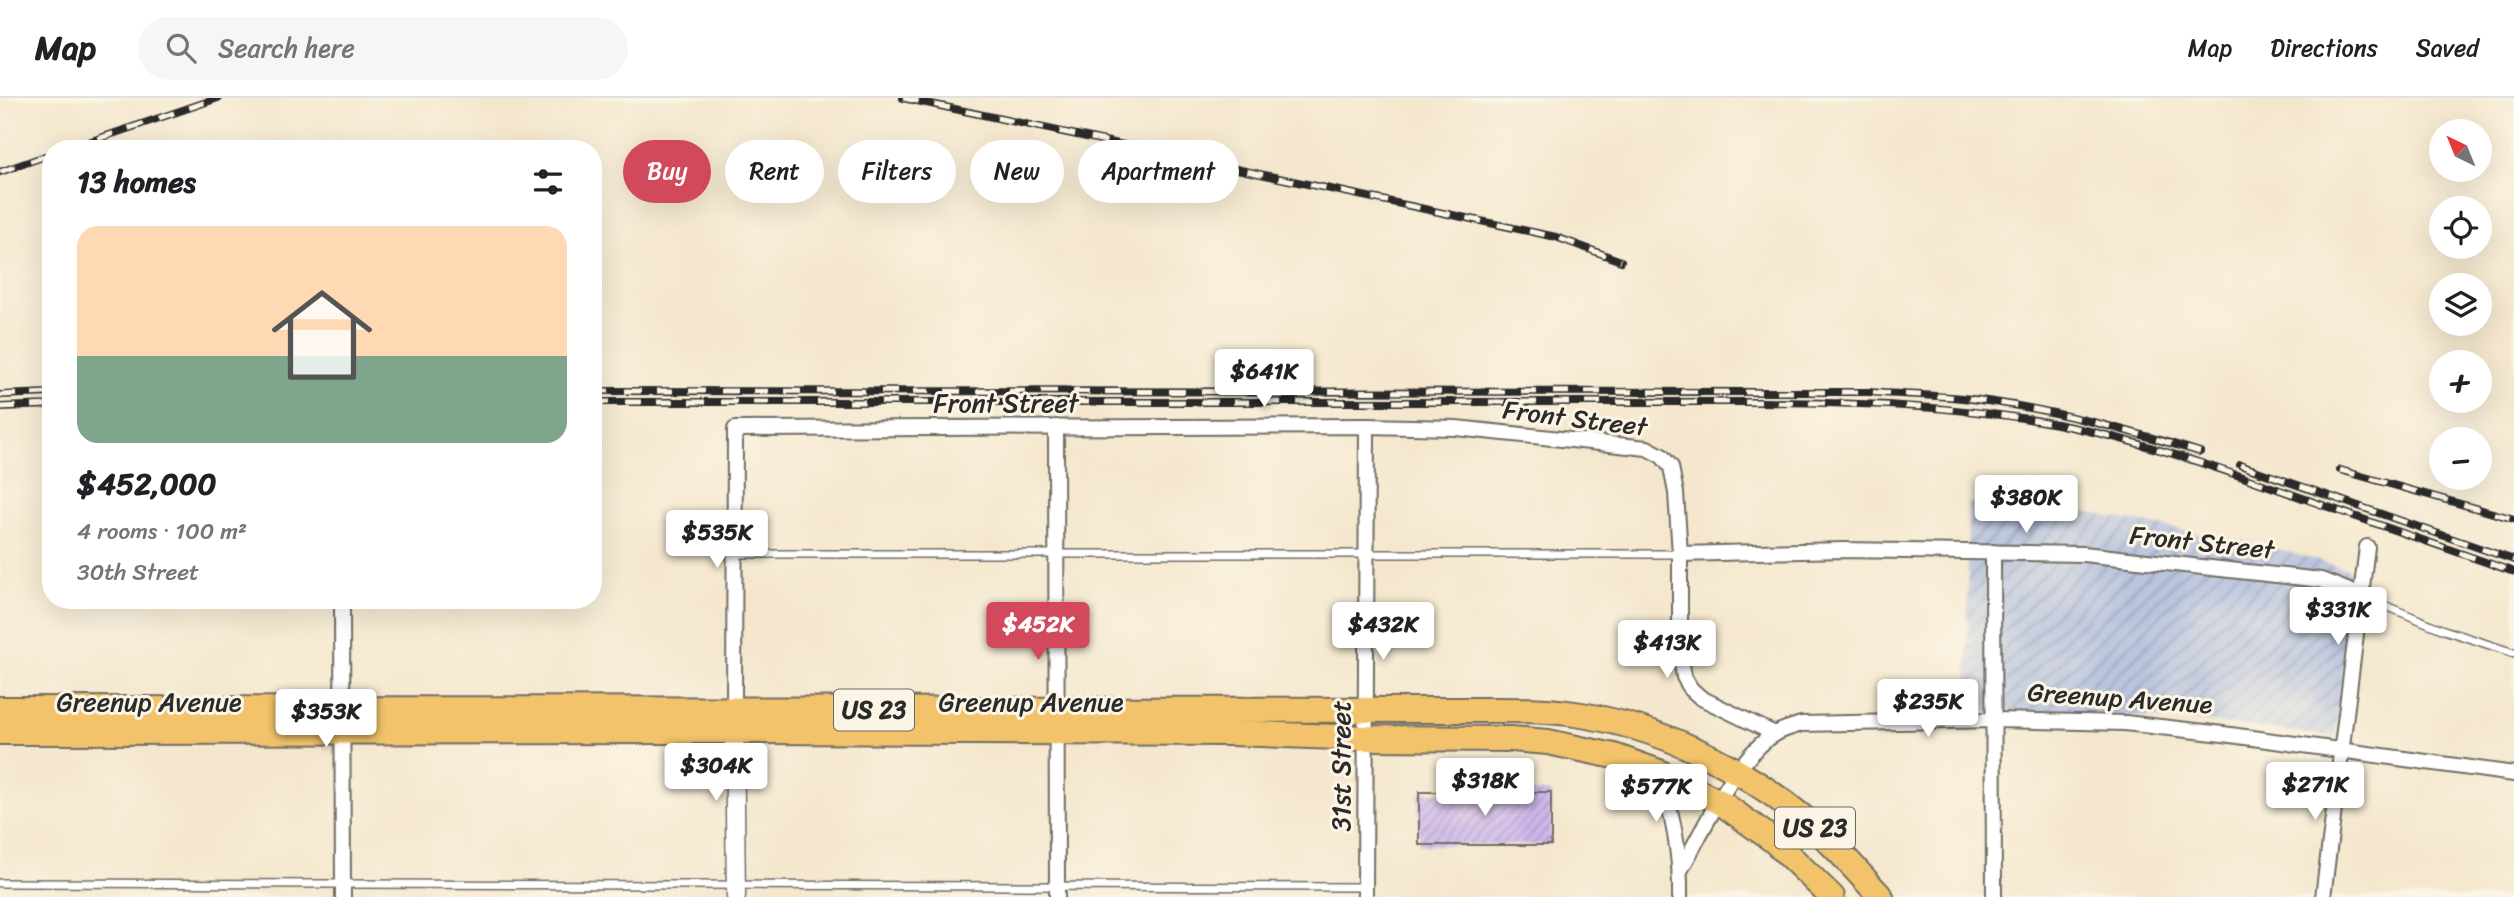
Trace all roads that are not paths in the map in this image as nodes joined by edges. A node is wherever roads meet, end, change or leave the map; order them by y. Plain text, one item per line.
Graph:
1 (1367, 426) junction
2 (1056, 427) junction
3 (2367, 547) dead end
4 (1993, 552) junction
5 (735, 554) junction
6 (1366, 554) junction
7 (1680, 554) junction
8 (1056, 555) junction
9 (2362, 596) junction
10 (342, 609) edge
11 (2514, 653) edge
12 (0, 709) edge
13 (1366, 710) junction
14 (343, 720) junction
15 (734, 720) junction
16 (1994, 720) junction
17 (1056, 721) junction
18 (0, 732) edge
19 (1775, 734) junction
20 (1365, 738) junction
21 (2342, 751) junction
22 (1738, 771) junction
23 (1659, 772) junction
24 (2514, 774) edge
25 (1720, 802) junction
26 (1681, 869) junction
27 (0, 883) edge
28 (736, 891) edge
29 (343, 892) edge
30 (1057, 892) edge
31 (1365, 892) edge
32 (1681, 897) edge
33 (1832, 897) edge
34 (1881, 897) edge
35 (1994, 897) edge
36 (2323, 897) edge

1 - 2 street, Front Street
1 - 6 street, 31st Street
1 - 7 street, Front Street
2 - 5 street, Front Street
2 - 8 street
3 - 9 street
4 - 7 street, Front Street
4 - 9 street, Front Street
4 - 16 street
5 - 8 lane
5 - 15 street
6 - 7 lane
6 - 8 lane
6 - 13 street, 31st Street
7 - 19 street
8 - 17 street
9 - 11 lane
9 - 21 street
10 - 14 street
12 - 14 highway, Greenup Avenue / US 23
13 - 17 highway, Greenup Avenue / US 23
13 - 20 street, 31st Street
13 - 22 highway, Greenup Avenue / US 23
14 - 15 highway, Greenup Avenue / US 23
14 - 18 highway, Greenup Avenue / US 23
14 - 29 street
15 - 17 highway, Greenup Avenue / US 23
15 - 28 street
16 - 19 street, Greenup Avenue
16 - 21 street, Greenup Avenue
16 - 35 street
17 - 20 highway, Greenup Avenue / US 23
17 - 30 street
19 - 22 street, Greenup Avenue
20 - 23 highway, Greenup Avenue / US 23
20 - 31 street, 31st Street
21 - 24 street, Greenup Avenue
21 - 36 street
22 - 25 street, Greenup Avenue
22 - 34 highway, US 23
23 - 25 highway, Greenup Avenue / US 23
23 - 26 street
25 - 26 street
25 - 33 highway, US 23
26 - 32 street
27 - 29 lane
28 - 29 lane
28 - 30 lane
30 - 31 lane

